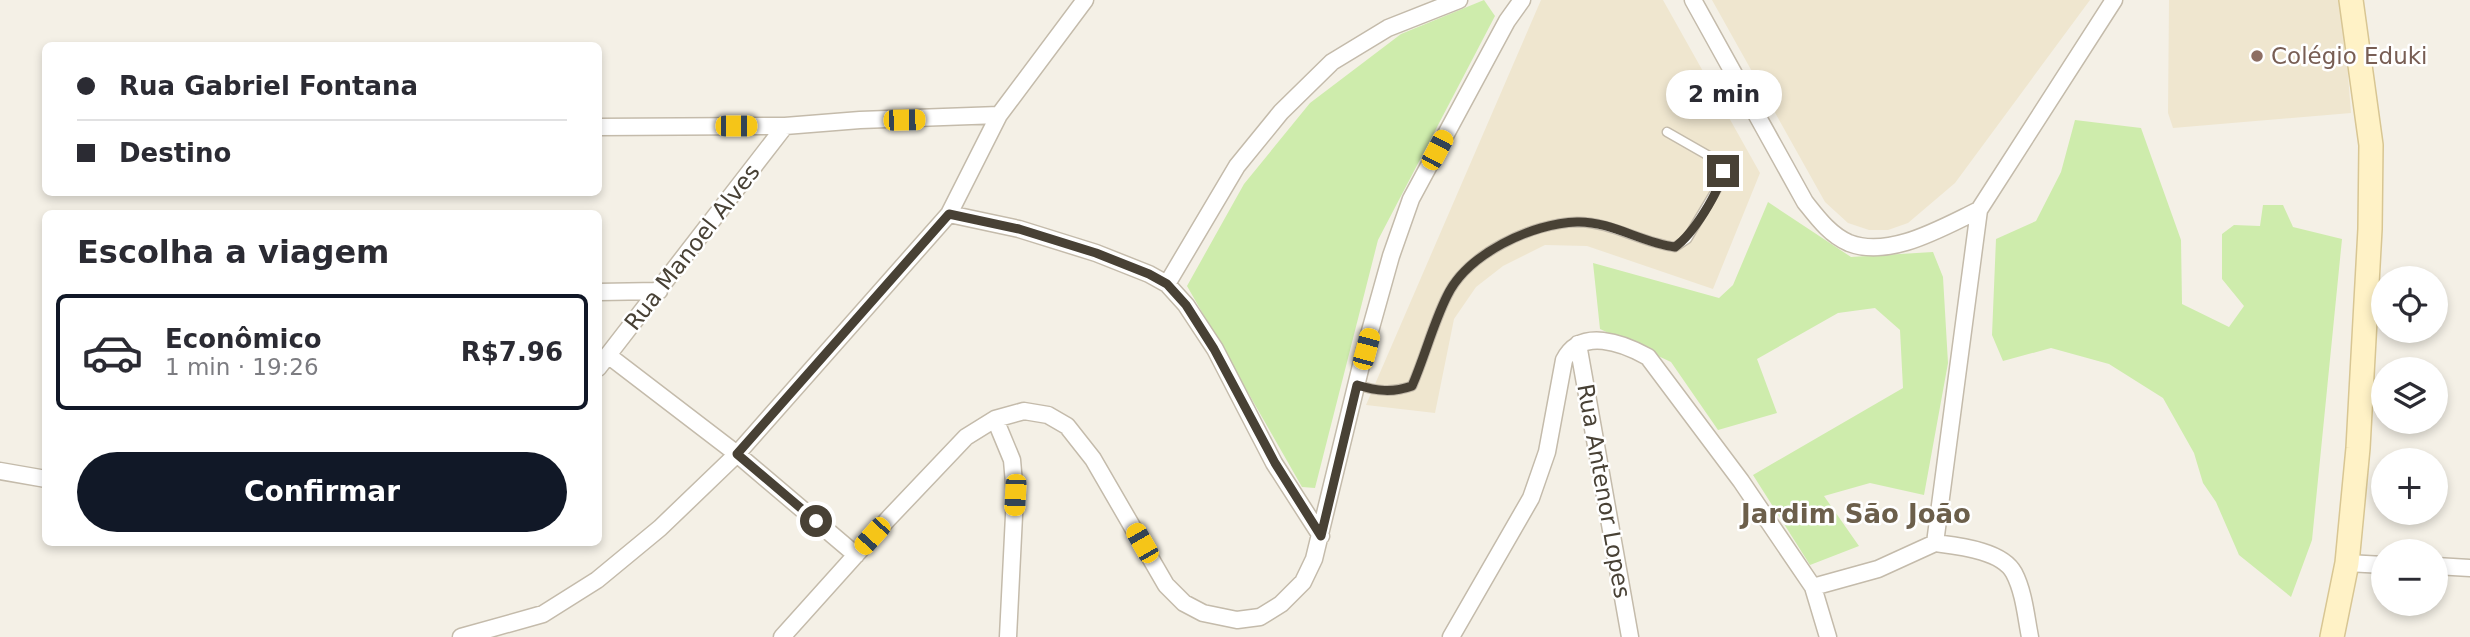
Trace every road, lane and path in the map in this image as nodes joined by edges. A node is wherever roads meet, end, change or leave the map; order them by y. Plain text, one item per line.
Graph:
1 (1085, 0) edge
2 (1459, 0) edge
3 (1504, 0) edge
4 (1522, 0) edge
5 (1693, 0) edge
6 (2114, 0) edge
7 (2351, 0) edge
8 (1507, 20) junction
9 (999, 115) junction
10 (785, 126) junction
11 (602, 127) edge
12 (1667, 132) dead end
13 (1979, 210) junction
14 (949, 214) junction
15 (1167, 284) junction
16 (659, 291) junction
17 (602, 292) edge
18 (1578, 344) junction
19 (604, 362) edge
20 (1357, 385) junction
21 (995, 419) junction
22 (737, 454) junction
23 (0, 471) edge
24 (42, 478) edge
25 (1321, 536) junction
26 (1935, 543) junction
27 (856, 555) junction
28 (2347, 563) junction
29 (2371, 564) edge
30 (2448, 567) edge
31 (2470, 568) edge
32 (1813, 587) junction
33 (1009, 619) junction
34 (461, 637) edge
35 (782, 637) edge
36 (1008, 637) edge
37 (1019, 637) edge
38 (1451, 637) edge
39 (1630, 637) edge
40 (1828, 637) edge
41 (2030, 637) edge
42 (2332, 637) edge

1 - 9 street
2 - 15 street
3 - 8 street
4 - 8 street
5 - 13 street
6 - 13 street
7 - 28 main road
8 - 20 street
9 - 10 street
9 - 14 street
10 - 11 street
10 - 16 street, Rua Manoel Alves
12 - 20 lane
13 - 26 street
14 - 15 street
14 - 22 street
15 - 25 street
16 - 17 street
16 - 19 street, Rua Manoel Alves
18 - 32 street
18 - 38 street
18 - 39 street, Rua Antenor Lopes
19 - 22 street
20 - 25 street
21 - 25 street
21 - 27 street
21 - 33 street
22 - 27 street
22 - 34 street
23 - 24 street
26 - 32 street
26 - 41 street
27 - 35 street
28 - 29 street
28 - 42 main road
30 - 31 street
32 - 40 street
33 - 36 street
33 - 37 street

